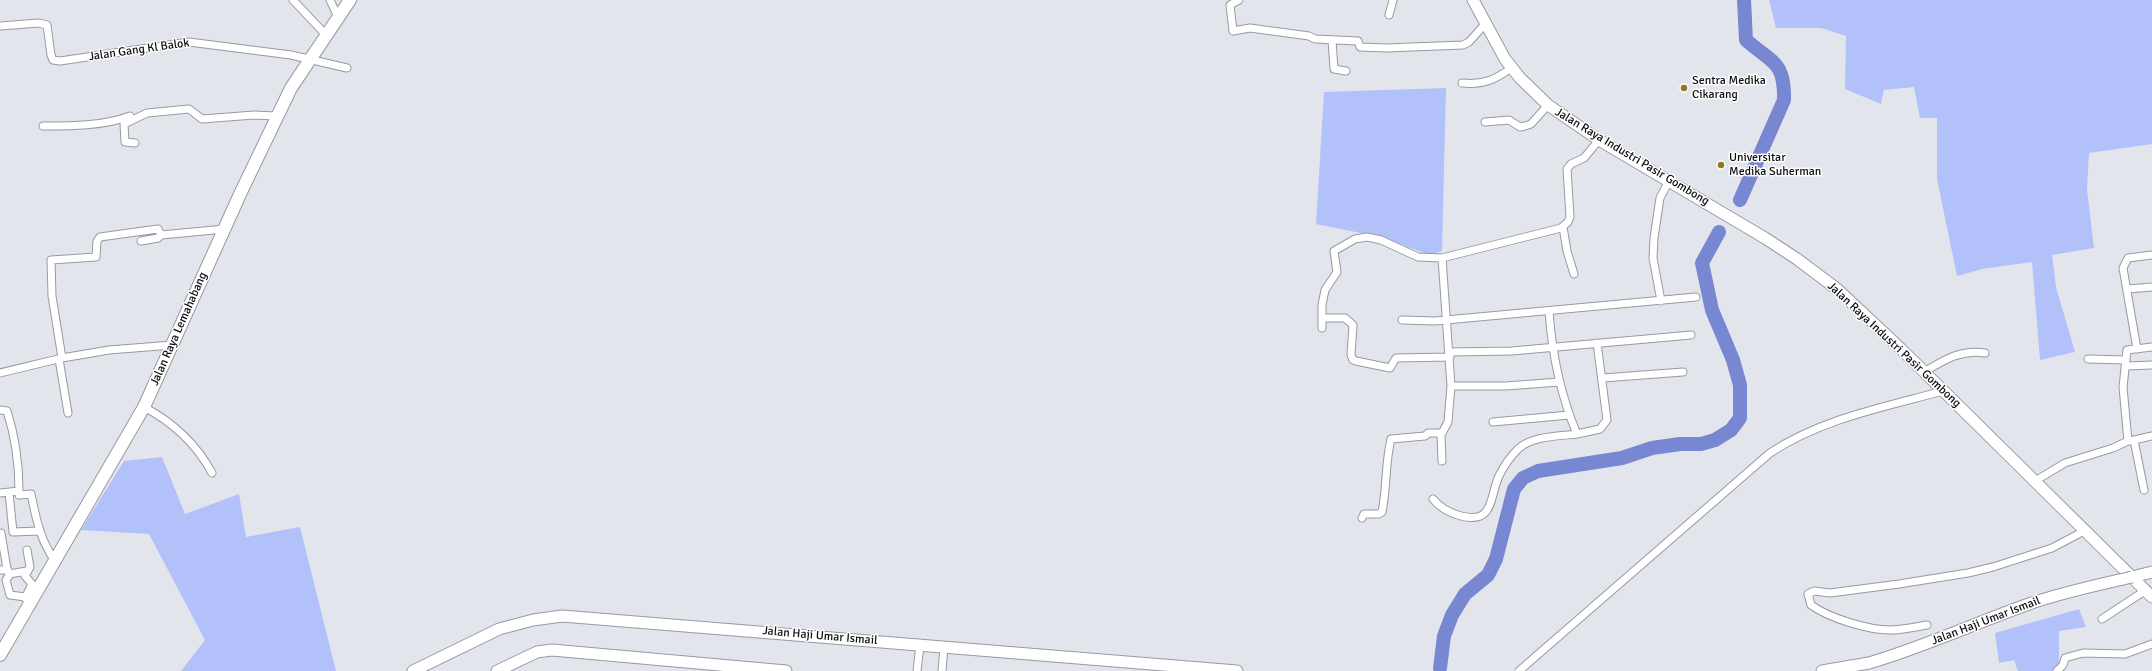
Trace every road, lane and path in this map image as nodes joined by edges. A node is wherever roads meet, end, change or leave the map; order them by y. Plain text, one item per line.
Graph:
1 (293, 0) edge
2 (330, 0) edge
3 (350, 0) edge
4 (1239, 0) edge
5 (1393, 0) edge
6 (1473, 0) edge
7 (1389, 15) dead end
8 (338, 17) junction
9 (1485, 24) junction
10 (0, 26) edge
11 (326, 34) junction
12 (1332, 40) junction
13 (308, 59) junction
14 (347, 68) dead end
15 (1511, 68) junction
16 (1346, 71) dead end
17 (1462, 83) dead end
18 (1548, 106) junction
19 (161, 111) junction
20 (276, 116) junction
21 (1484, 122) dead end
22 (43, 126) dead end
23 (1599, 140) junction
24 (135, 144) dead end
25 (1669, 181) junction
26 (1563, 227) junction
27 (224, 229) junction
28 (161, 235) junction
29 (141, 241) dead end
30 (2152, 255) edge
31 (1442, 258) junction
32 (1574, 274) dead end
33 (2152, 287) edge
34 (2128, 289) junction
35 (1696, 297) dead end
36 (1661, 300) junction
37 (1549, 311) junction
38 (1322, 318) junction
39 (1446, 318) junction
40 (1402, 320) dead end
41 (1322, 328) dead end
42 (1691, 335) dead end
43 (1597, 344) junction
44 (172, 345) junction
45 (1552, 347) junction
46 (2152, 347) edge
47 (2137, 349) junction
48 (1985, 353) dead end
49 (1450, 354) junction
50 (60, 359) junction
51 (2088, 359) dead end
52 (2126, 363) junction
53 (2152, 365) edge
54 (1683, 372) dead end
55 (1924, 372) junction
56 (0, 373) edge
57 (1603, 378) junction
58 (1559, 382) junction
59 (1452, 386) junction
60 (1943, 391) junction
61 (144, 407) junction
62 (0, 410) edge
63 (68, 413) dead end
64 (1569, 415) junction
65 (1494, 422) dead end
66 (1442, 433) junction
67 (1577, 434) junction
68 (2152, 436) edge
69 (2131, 440) junction
70 (1442, 461) dead end
71 (212, 473) dead end
72 (2035, 481) junction
73 (2144, 490) dead end
74 (19, 491) junction
75 (9, 492) junction
76 (0, 493) edge
77 (1433, 499) dead end
78 (1362, 518) dead end
79 (2086, 530) junction
80 (39, 531) junction
81 (13, 532) junction
82 (1, 533) edge
83 (28, 550) dead end
84 (56, 561) junction
85 (5, 571) edge
86 (28, 571) junction
87 (2152, 572) edge
88 (2149, 594) edge
89 (29, 598) junction
90 (2102, 619) dead end
91 (1927, 625) dead end
92 (2152, 644) edge
93 (920, 645) junction
94 (944, 647) junction
95 (0, 655) edge
96 (413, 671) edge
97 (497, 671) edge
98 (786, 671) edge
99 (917, 671) edge
100 (942, 671) edge
101 (1237, 671) edge
102 (1519, 671) edge
103 (1822, 671) edge
104 (2057, 671) edge

1 - 11 street
2 - 8 street
3 - 8 main road, Jalan Raya Lemahabang
4 - 12 street
5 - 7 street
6 - 9 main road, Jalan Raya Industri Pasir Gombong
8 - 11 main road, Jalan Raya Lemahabang
9 - 12 street
9 - 15 main road, Jalan Raya Industri Pasir Gombong
10 - 13 street, Jalan Gang Kl Balok
11 - 13 main road, Jalan Raya Lemahabang
12 - 16 street
13 - 14 street
13 - 20 main road, Jalan Raya Lemahabang
15 - 17 street
15 - 18 main road, Jalan Raya Industri Pasir Gombong
18 - 21 street
18 - 23 main road, Jalan Raya Industri Pasir Gombong
19 - 20 street
19 - 22 street
19 - 24 street
20 - 27 main road, Jalan Raya Lemahabang
23 - 25 main road, Jalan Raya Industri Pasir Gombong
23 - 26 street
25 - 36 street
25 - 55 main road, Jalan Raya Industri Pasir Gombong
26 - 31 street
26 - 32 street
27 - 28 street
27 - 44 main road, Jalan Raya Lemahabang
28 - 29 street
28 - 50 street
30 - 34 street
31 - 38 street
31 - 39 street
33 - 34 street
34 - 47 street
35 - 36 street
36 - 37 street
37 - 39 street
37 - 45 street
38 - 41 street
38 - 49 street
39 - 40 street
39 - 49 street
42 - 43 street
43 - 45 street
43 - 57 street
44 - 50 street
44 - 61 main road, Jalan Raya Lemahabang
45 - 49 street
45 - 58 street
46 - 47 street
47 - 52 street
48 - 55 street
49 - 59 street
50 - 56 street
50 - 63 street
51 - 52 street
52 - 53 street
52 - 69 street
54 - 57 street
55 - 60 main road, Jalan Raya Industri Pasir Gombong
57 - 67 street
58 - 59 street
58 - 64 street
59 - 66 street
60 - 72 main road, Jalan Raya Industri Pasir Gombong
60 - 102 street
61 - 71 street
61 - 84 main road, Jalan Raya Lemahabang
62 - 74 street
64 - 65 street
64 - 67 street
66 - 70 street
66 - 78 street
67 - 77 street
68 - 69 street
69 - 72 street
69 - 73 street
72 - 79 main road, Jalan Raya Industri Pasir Gombong
74 - 75 street
74 - 80 street
75 - 76 street
75 - 81 street
79 - 88 main road, Jalan Raya Industri Pasir Gombong
79 - 91 street
80 - 81 street
80 - 84 street
81 - 82 street
82 - 85 street
83 - 86 street
84 - 89 main road, Jalan Raya Lemahabang
85 - 86 street
85 - 89 street
86 - 89 street
87 - 103 main road, Jalan Haji Umar Ismail, bridge
88 - 90 street
89 - 95 main road, Jalan Raya Lemahabang
92 - 104 street
93 - 94 main road, Jalan Haji Umar Ismail
93 - 96 main road, Jalan Haji Umar Ismail
93 - 99 street
94 - 100 street
94 - 101 main road, Jalan Haji Umar Ismail
97 - 98 main road

